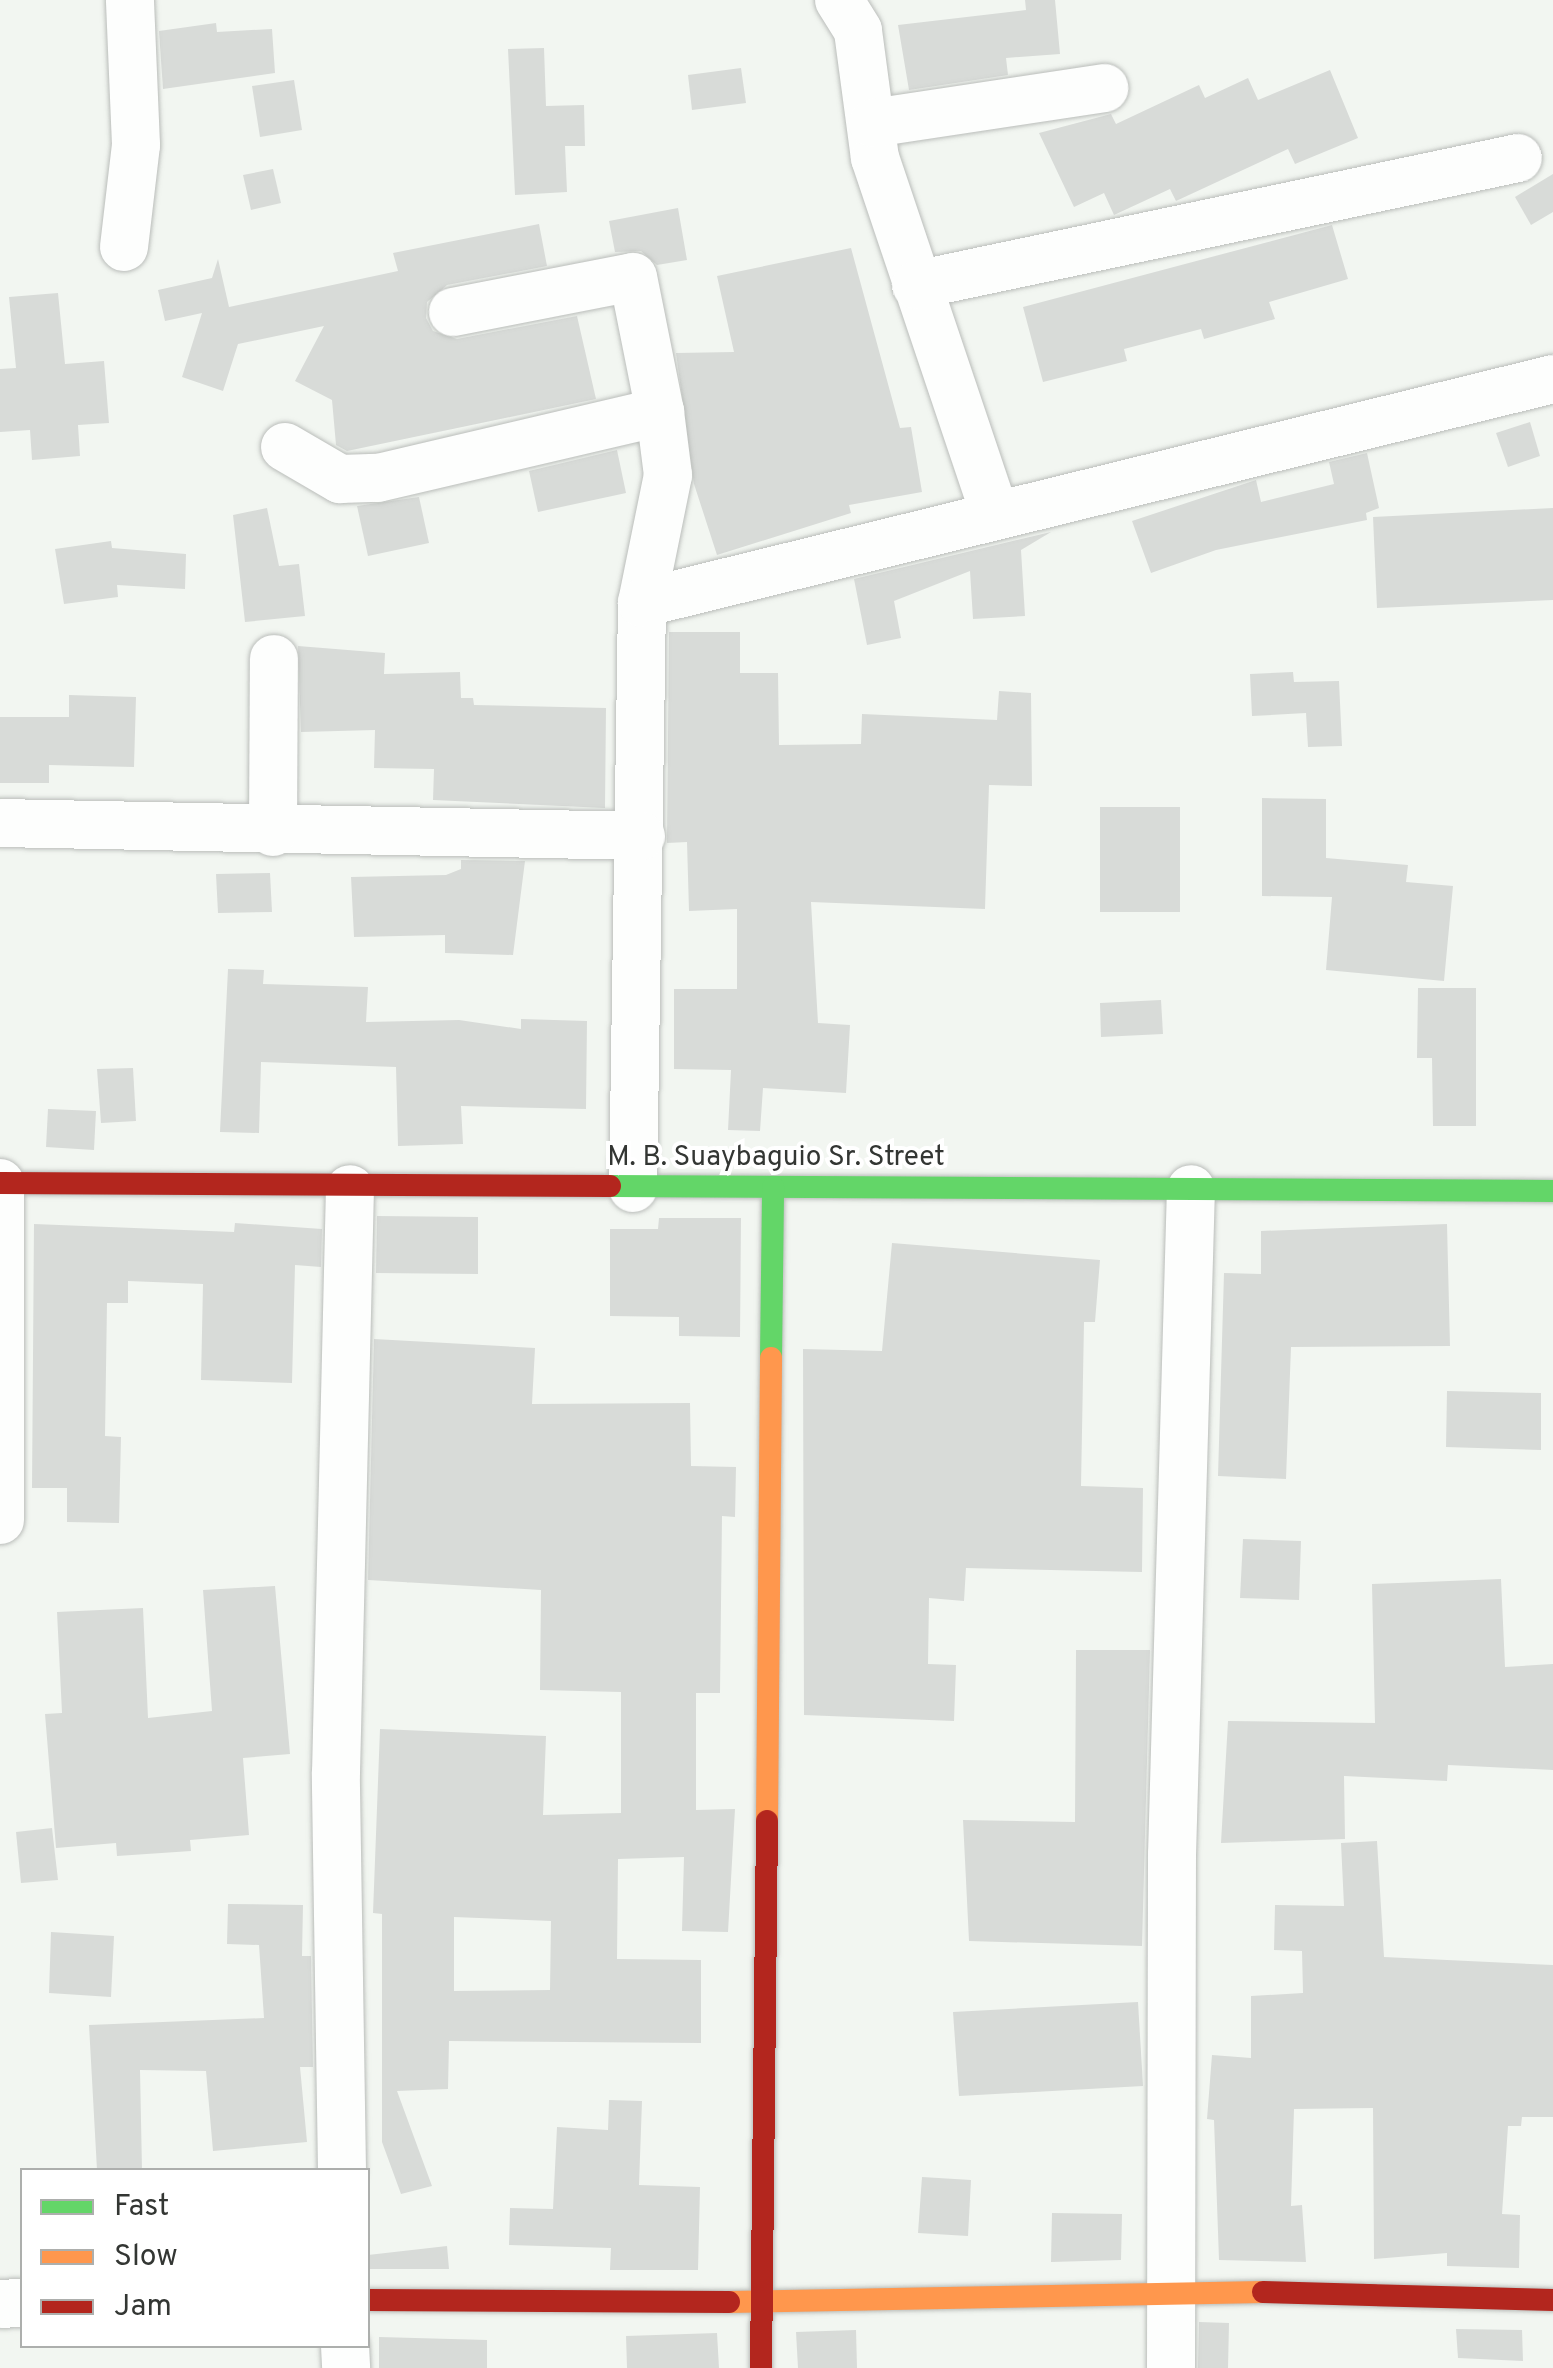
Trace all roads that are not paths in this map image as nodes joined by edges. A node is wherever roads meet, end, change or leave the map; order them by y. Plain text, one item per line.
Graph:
1 (130, 0) edge
2 (839, 0) edge
3 (1104, 88) dead end
4 (873, 123) junction
5 (1518, 158) dead end
6 (124, 247) dead end
7 (916, 285) junction
8 (453, 312) dead end
9 (1553, 379) edge
10 (660, 412) junction
11 (285, 446) dead end
12 (994, 511) junction
13 (642, 603) junction
14 (274, 659) dead end
15 (0, 824) edge
16 (272, 832) junction
17 (641, 836) junction
18 (0, 1183) edge
19 (773, 1187) junction
20 (633, 1188) junction
21 (350, 1189) junction
22 (1191, 1189) junction
23 (1553, 1192) edge
24 (0, 1520) edge
25 (342, 2168) edge
26 (1173, 2290) junction
27 (370, 2300) edge
28 (1553, 2300) edge
29 (760, 2302) junction
30 (761, 2368) edge
31 (1171, 2368) edge

1 - 6 street
2 - 4 street
3 - 4 street
4 - 7 street
5 - 7 street
7 - 12 street
8 - 10 street
9 - 12 street
10 - 11 street
10 - 13 street
12 - 13 street
13 - 17 street
14 - 16 street
15 - 16 street
16 - 17 street
17 - 20 street
18 - 21 street, M. B. Suaybaguio Sr. Street
18 - 24 street
19 - 20 street, M. B. Suaybaguio Sr. Street
19 - 22 street, M. B. Suaybaguio Sr. Street
19 - 29 street
20 - 21 street, M. B. Suaybaguio Sr. Street
21 - 25 street
22 - 23 street, M. B. Suaybaguio Sr. Street
22 - 26 street
26 - 28 street
26 - 29 street
26 - 31 street
27 - 29 street
29 - 30 street

